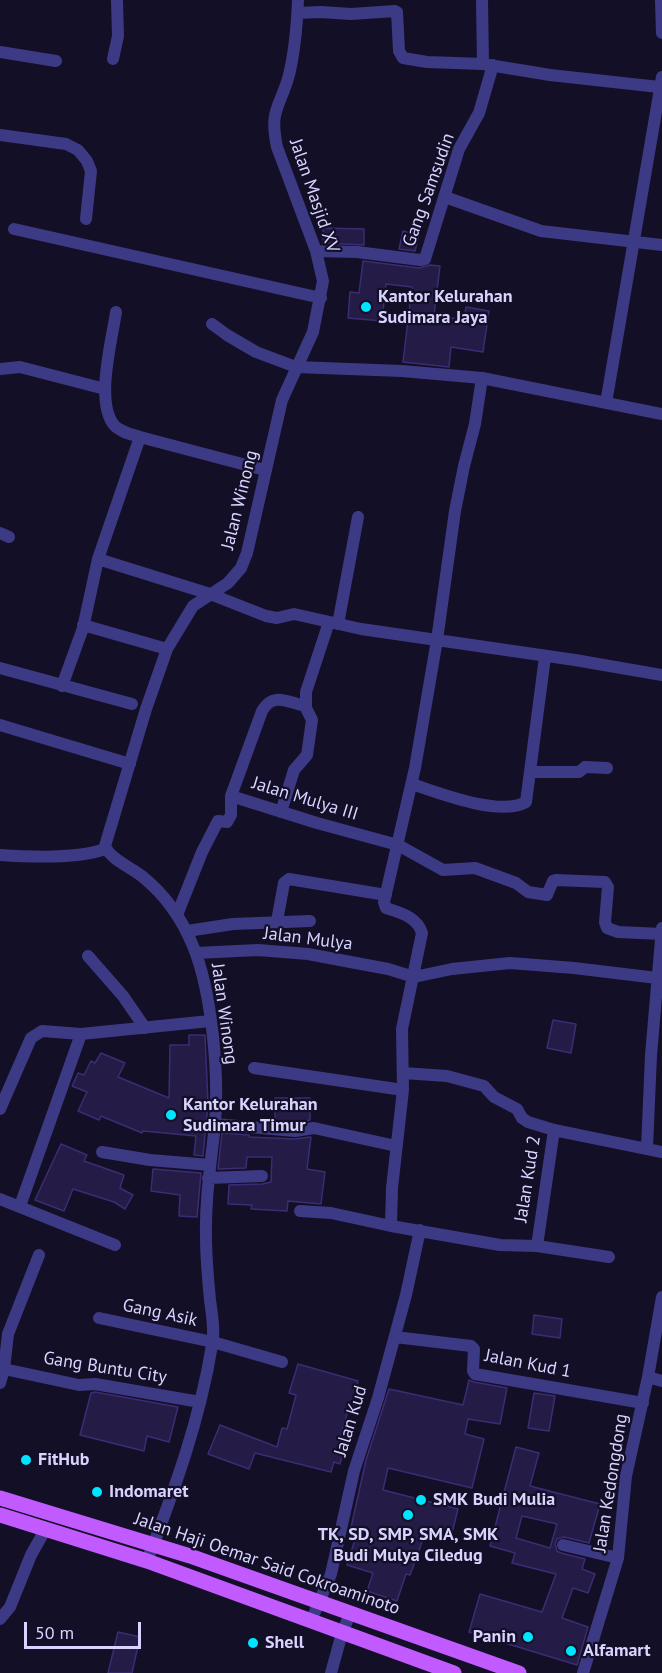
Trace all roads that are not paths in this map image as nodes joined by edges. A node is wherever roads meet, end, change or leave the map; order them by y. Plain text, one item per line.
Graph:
1 (117, 0) edge
2 (482, 0) edge
3 (661, 0) edge
4 (298, 6) edge
5 (662, 33) edge
6 (0, 52) edge
7 (113, 59) dead end
8 (56, 60) dead end
9 (488, 65) junction
10 (661, 81) edge
11 (0, 135) edge
12 (445, 197) junction
13 (86, 219) dead end
14 (14, 229) dead end
15 (634, 240) junction
16 (662, 245) edge
17 (316, 251) junction
18 (321, 298) junction
19 (116, 312) dead end
20 (212, 324) dead end
21 (296, 367) junction
22 (0, 369) edge
23 (482, 378) junction
24 (105, 389) junction
25 (606, 404) junction
26 (662, 414) edge
27 (140, 437) junction
28 (265, 470) junction
29 (358, 517) dead end
30 (98, 559) junction
31 (210, 594) junction
32 (333, 623) junction
33 (83, 625) junction
34 (437, 640) junction
35 (167, 649) junction
36 (545, 657) junction
37 (0, 668) edge
38 (662, 675) edge
39 (62, 686) junction
40 (132, 704) dead end
41 (305, 706) junction
42 (0, 725) edge
43 (130, 764) junction
44 (607, 768) dead end
45 (531, 772) junction
46 (412, 784) junction
47 (231, 796) junction
48 (281, 812) junction
49 (398, 845) junction
50 (105, 849) junction
51 (0, 855) edge
52 (386, 895) junction
53 (177, 915) junction
54 (277, 921) junction
55 (310, 921) dead end
56 (662, 928) edge
57 (187, 931) junction
58 (662, 934) edge
59 (196, 952) junction
60 (87, 956) dead end
61 (414, 977) junction
62 (657, 978) junction
63 (210, 1022) junction
64 (145, 1028) junction
65 (81, 1034) junction
66 (254, 1068) dead end
67 (403, 1073) junction
68 (403, 1090) junction
69 (0, 1109) edge
70 (215, 1124) junction
71 (554, 1130) junction
72 (396, 1146) junction
73 (647, 1148) junction
74 (102, 1152) dead end
75 (662, 1152) edge
76 (209, 1172) junction
77 (261, 1176) dead end
78 (0, 1199) edge
79 (20, 1206) junction
80 (300, 1211) dead end
81 (391, 1226) junction
82 (420, 1230) junction
83 (115, 1245) dead end
84 (537, 1246) junction
85 (39, 1255) dead end
86 (609, 1257) dead end
87 (662, 1297) edge
88 (99, 1318) dead end
89 (395, 1337) junction
90 (213, 1342) junction
91 (282, 1362) dead end
92 (4, 1369) junction
93 (648, 1377) junction
94 (662, 1381) edge
95 (0, 1383) edge
96 (200, 1401) junction
97 (643, 1403) junction
98 (0, 1498) edge
99 (0, 1515) edge
100 (45, 1530) junction
101 (154, 1544) junction
102 (563, 1545) dead end
103 (618, 1558) junction
104 (147, 1561) junction
105 (318, 1603) junction
106 (350, 1614) junction
107 (0, 1619) edge
108 (311, 1621) junction
109 (342, 1633) junction
110 (438, 1644) junction
111 (430, 1665) junction
112 (330, 1673) edge
113 (454, 1673) edge
114 (519, 1673) edge
115 (583, 1673) edge

1 - 7 street
2 - 9 street, Gang Samsudin
3 - 5 street
4 - 9 street
4 - 17 street, Jalan Masjid XV
6 - 8 street
9 - 10 street
9 - 12 street, Gang Samsudin
10 - 15 street
11 - 13 street
12 - 15 street
12 - 17 street, Gang Samsudin
14 - 18 street
15 - 16 street
15 - 25 street
17 - 18 street, Jalan Masjid XV
18 - 21 street, Jalan Masjid XV
19 - 24 street
20 - 21 street
21 - 23 street
21 - 28 street, Jalan Winong
22 - 24 street
23 - 25 street
23 - 34 street
24 - 27 street
25 - 26 street
27 - 28 street
27 - 30 street
28 - 31 street, Jalan Winong
29 - 32 street
30 - 31 street
30 - 33 street
31 - 32 street
31 - 35 street, Jalan Winong
32 - 34 street
32 - 41 street
33 - 35 street
33 - 39 street
34 - 36 street
34 - 46 street
35 - 43 street, Jalan Winong
36 - 38 street
36 - 45 street
37 - 39 street
39 - 40 street
41 - 47 street
41 - 48 street
42 - 43 street
43 - 50 street, Jalan Winong
44 - 45 street
45 - 46 street
46 - 49 street
47 - 48 street, Jalan Mulya III
47 - 53 street, Jalan Mulya III
48 - 49 street, Jalan Mulya III
49 - 52 street
49 - 58 street, Jalan Mulya III
50 - 51 street
50 - 53 street, Jalan Winong
52 - 54 street
52 - 61 street
53 - 57 street, Jalan Winong
54 - 55 street
54 - 57 street
56 - 58 street
57 - 59 street, Jalan Winong
58 - 62 street
59 - 61 street, Jalan Mulya
59 - 63 street, Jalan Winong
60 - 64 street
61 - 62 street
61 - 67 street
62 - 73 street
63 - 64 street
63 - 70 street, Jalan Winong
64 - 65 street
65 - 69 street
65 - 79 street
66 - 68 street
67 - 68 street
67 - 71 street
68 - 72 street
70 - 72 street
70 - 76 street, Jalan Winong
71 - 73 street, Jalan Kud 2
71 - 84 street, Jalan Kud 2
72 - 81 street
73 - 75 street
74 - 76 street
76 - 77 street
76 - 90 street, Jalan Winong
78 - 79 street
79 - 83 street
80 - 81 street, Jalan Kud 2
81 - 82 street, Jalan Kud 2
82 - 84 street, Jalan Kud 2
82 - 89 street, Jalan Kud
84 - 86 street
85 - 92 street
87 - 93 street, Jalan Kedongdong
88 - 90 street, Gang Asik
89 - 97 street, Jalan Kud 1
89 - 105 street, Jalan Kud
90 - 91 street, Gang Asik
90 - 96 street, Jalan Winong
92 - 95 street
92 - 96 street, Gang Buntu City
93 - 94 street
93 - 97 street, Jalan Kedongdong
96 - 101 street, Jalan Winong
97 - 103 street, Jalan Kedongdong
98 - 101 main road, Jalan Haji Oemar Said Cokroaminoto
99 - 100 main road, Jalan Haji Oemar Said Cokroaminoto
100 - 104 main road, Jalan Haji Oemar Said Cokroaminoto
100 - 107 street
101 - 104 street, Jalan Winong
101 - 105 main road, Jalan Haji Oemar Said Cokroaminoto
102 - 103 street
103 - 115 street, Jalan Kedongdong
104 - 108 main road, Jalan Haji Oemar Said Cokroaminoto
105 - 106 main road, Jalan Haji Oemar Said Cokroaminoto
105 - 108 street, Jalan Kud
106 - 109 street
106 - 110 main road, Jalan Haji Oemar Said Cokroaminoto
108 - 109 main road, Jalan Haji Oemar Said Cokroaminoto
109 - 111 main road, Jalan Haji Oemar Said Cokroaminoto
109 - 112 street
110 - 111 main road
110 - 114 main road, Jalan Haji Oemar Said Cokroaminoto
111 - 113 main road, Jalan Haji Oemar Said Cokroaminoto

